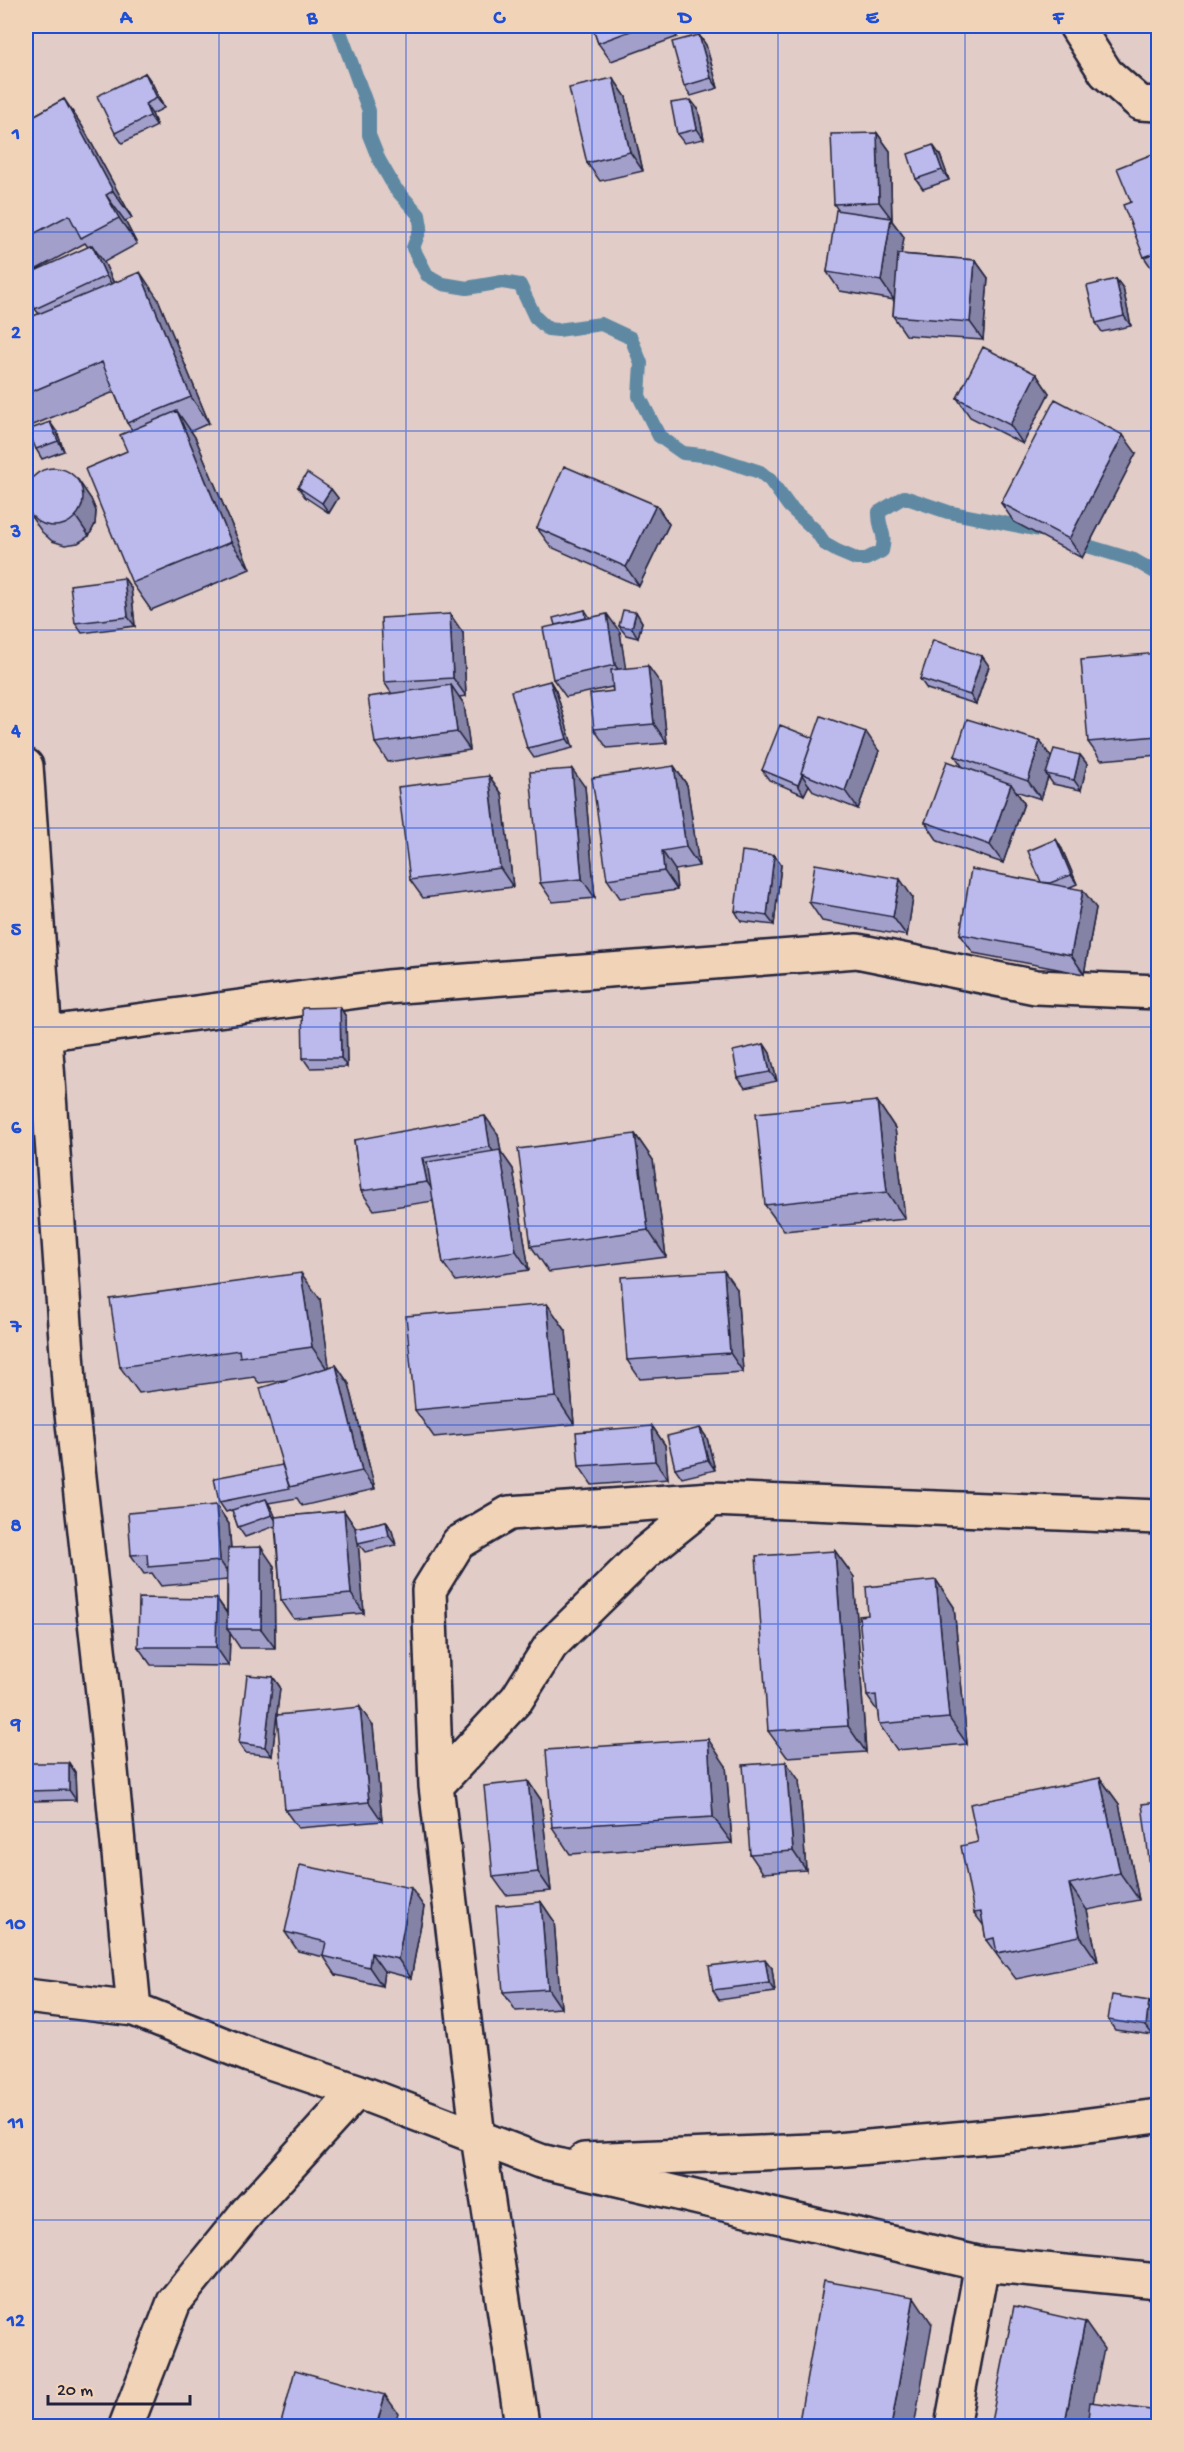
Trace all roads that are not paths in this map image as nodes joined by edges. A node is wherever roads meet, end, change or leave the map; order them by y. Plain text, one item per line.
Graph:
1 (1076, 26) edge
2 (1158, 104) edge
3 (26, 766) edge
4 (1158, 992) edge
5 (36, 1035) edge
6 (712, 1498) junction
7 (1158, 1517) edge
8 (436, 1786) junction
9 (26, 1996) edge
10 (134, 2009) junction
11 (357, 2091) junction
12 (1158, 2116) edge
13 (478, 2137) junction
14 (540, 2161) junction
15 (982, 2264) junction
16 (1158, 2281) edge
17 (126, 2427) edge
18 (520, 2427) edge
19 (952, 2427) edge

1 - 2 street
3 - 5 street
4 - 5 street
5 - 10 street
6 - 7 street
6 - 8 street
6 - 8 street
8 - 13 street
9 - 10 street
10 - 11 street
11 - 13 street
11 - 17 street
12 - 14 street
13 - 14 street
13 - 18 street
14 - 15 street
15 - 16 street
15 - 19 street

